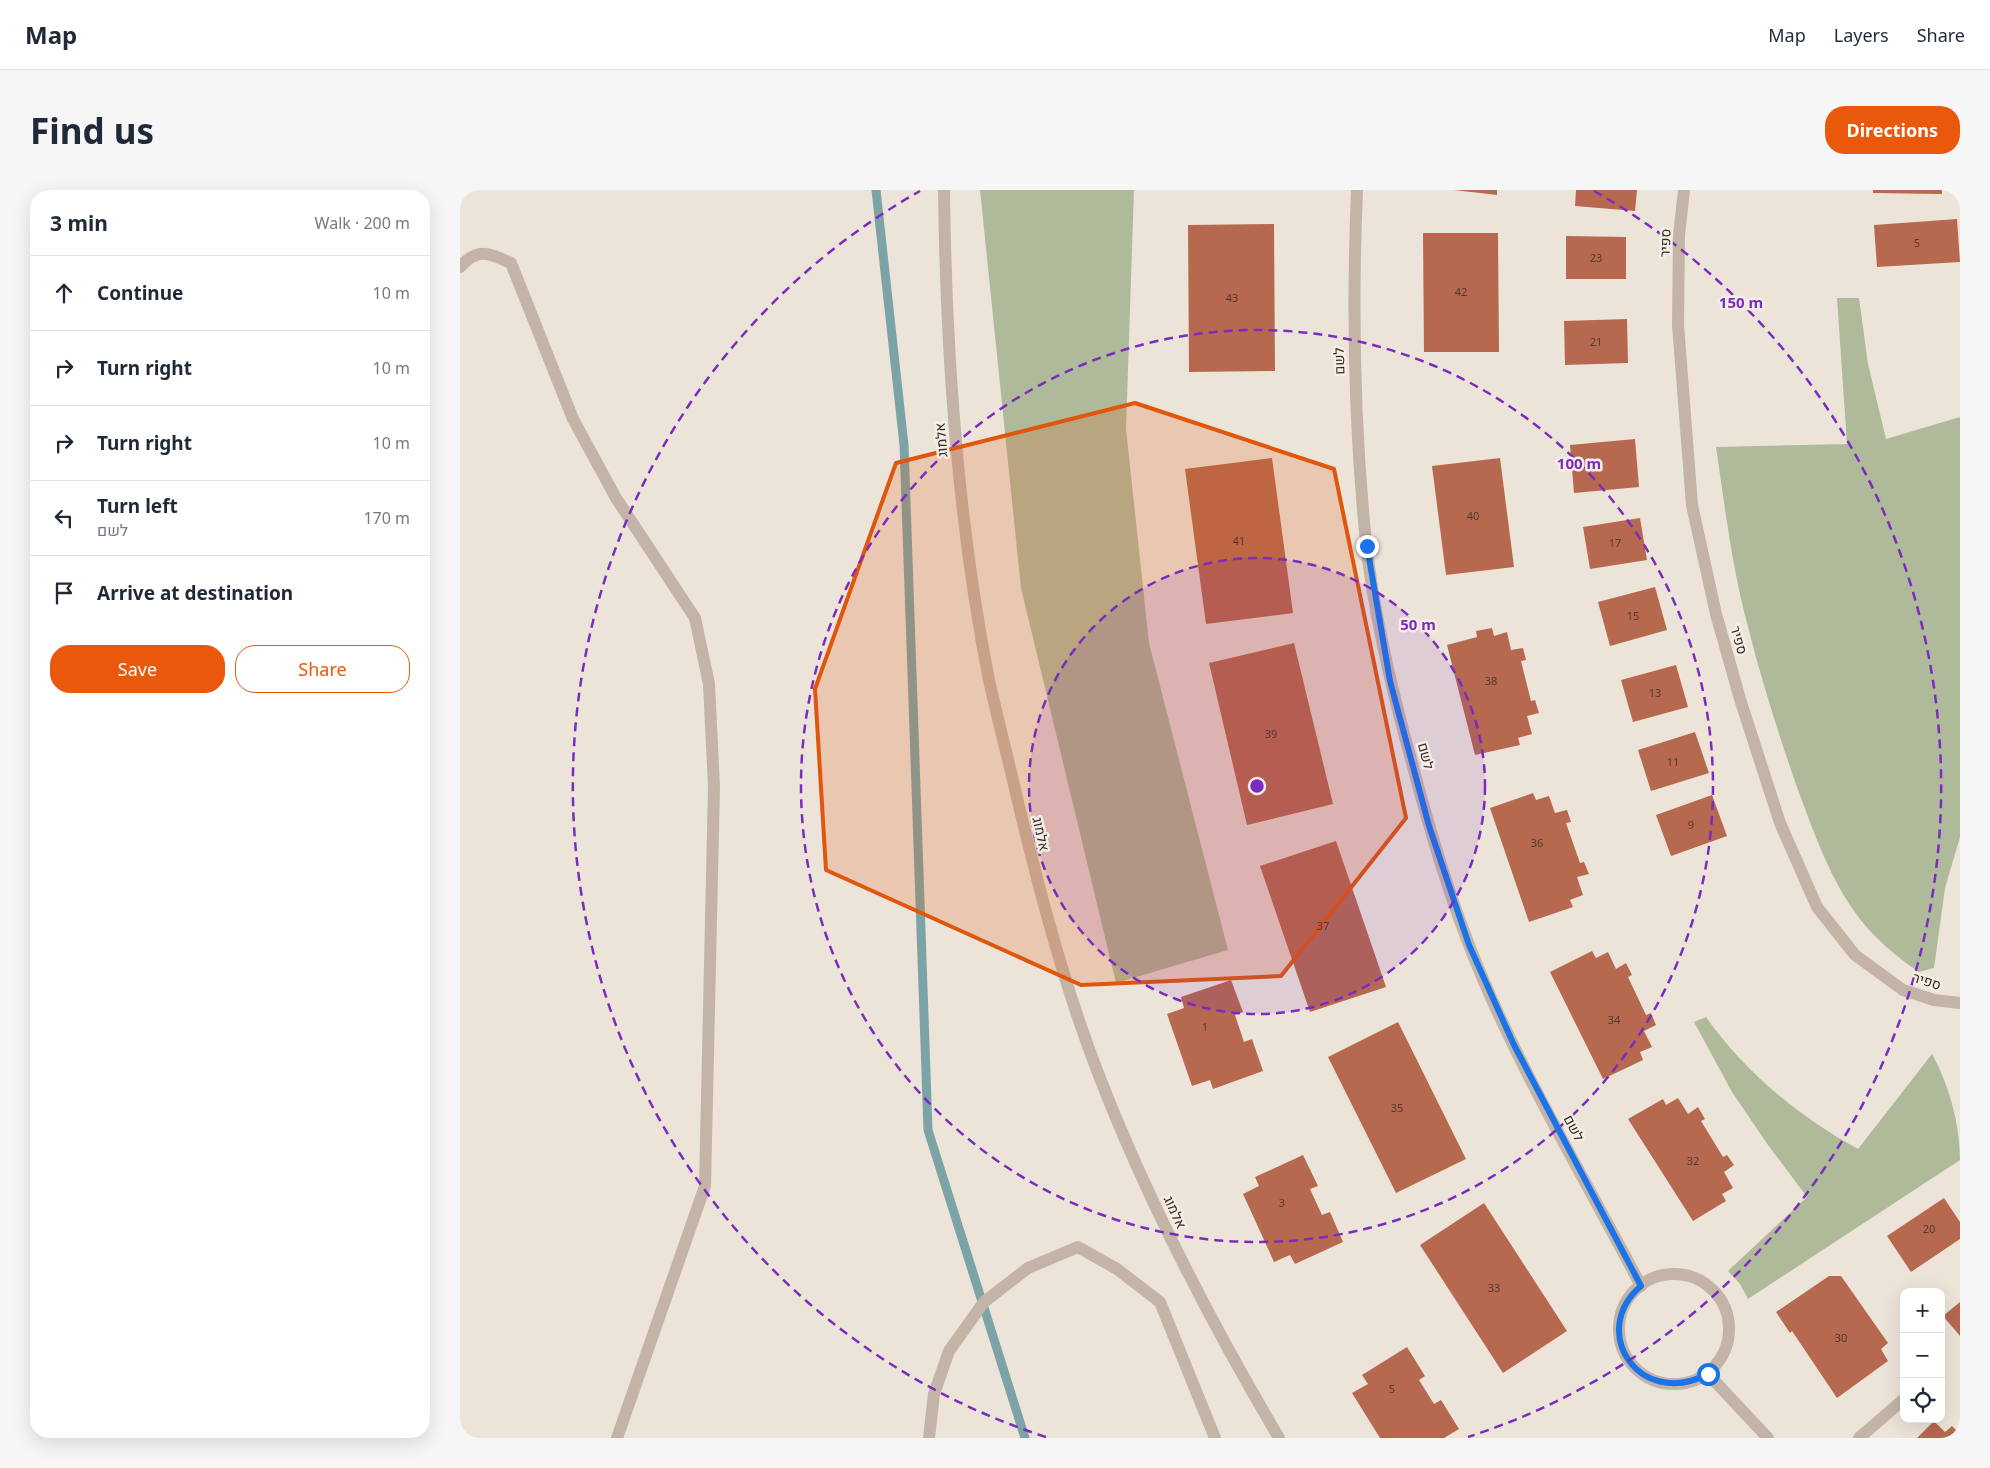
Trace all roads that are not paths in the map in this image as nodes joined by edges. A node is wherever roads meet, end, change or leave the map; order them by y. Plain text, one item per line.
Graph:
1 (944, 190) edge
2 (1357, 190) edge
3 (1684, 190) edge
4 (460, 267) edge
5 (1960, 1003) edge
6 (1641, 1286) junction
7 (1708, 1374) junction
8 (1900, 1402) edge
9 (617, 1438) edge
10 (928, 1438) edge
11 (1215, 1438) edge
12 (1279, 1438) edge
13 (1768, 1438) edge
14 (1859, 1438) edge

1 - 12 street, אלמוג
2 - 6 street, לשם
3 - 5 street, ספיר
4 - 9 street
6 - 7 street
6 - 7 street
7 - 13 street
8 - 14 street
10 - 11 street

